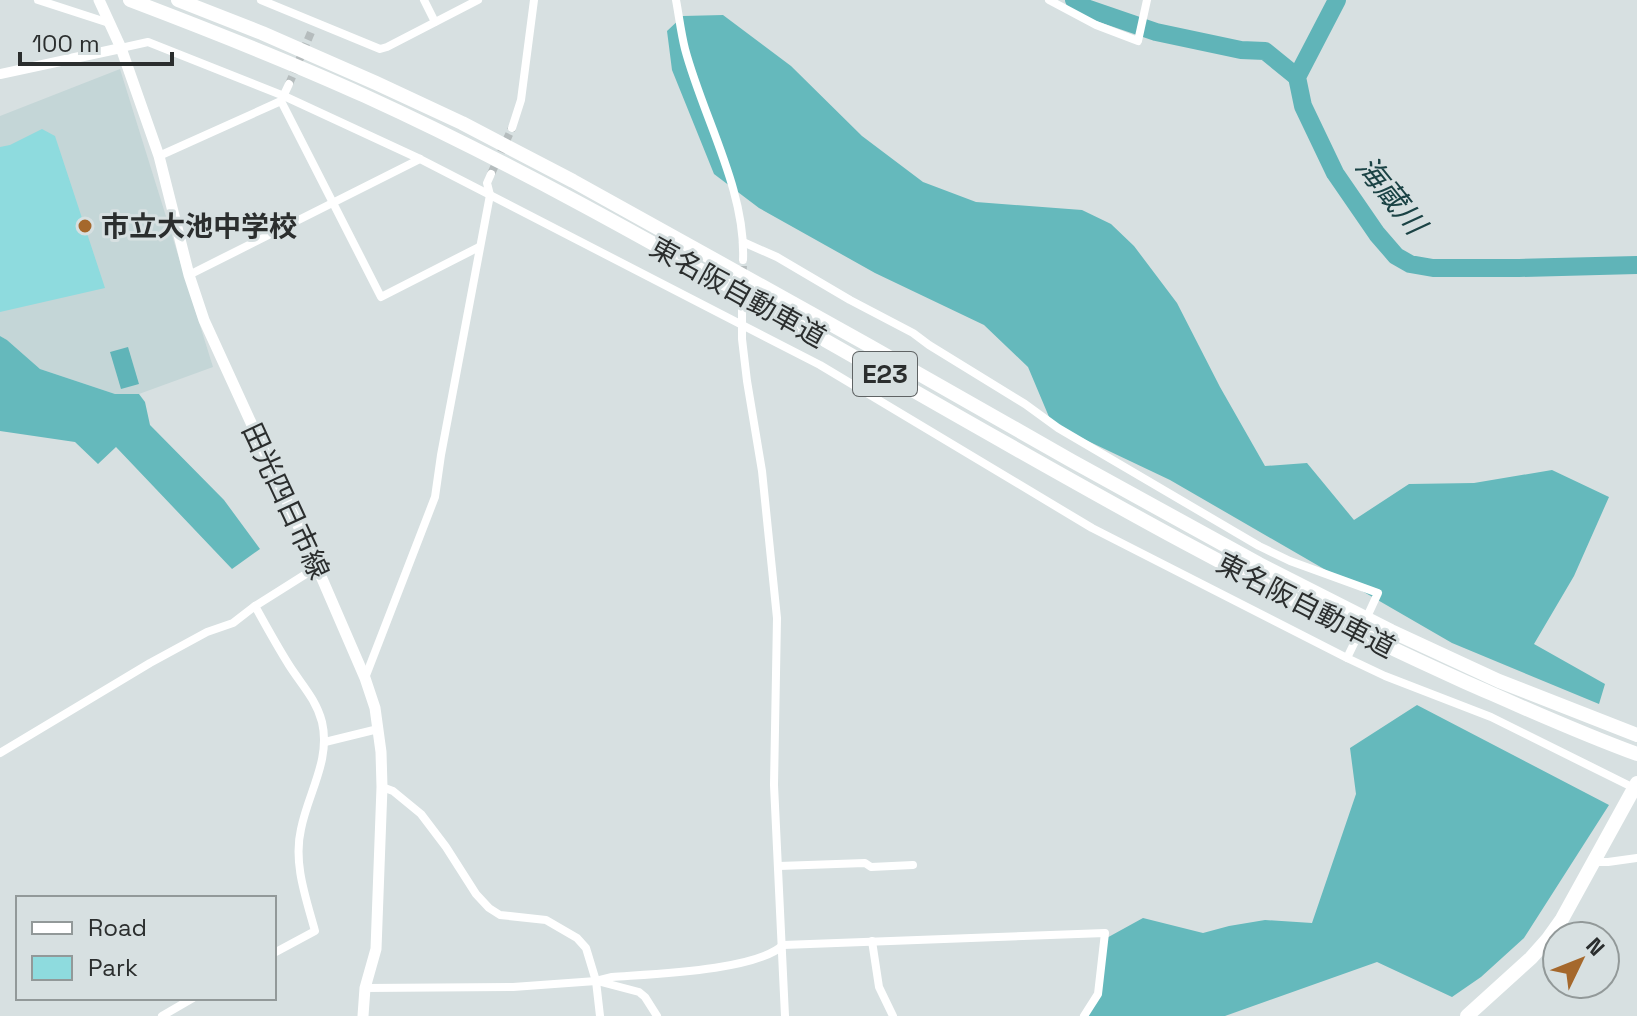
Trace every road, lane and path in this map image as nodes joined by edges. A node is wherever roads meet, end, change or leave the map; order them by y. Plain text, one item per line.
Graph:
1 (38, 0) edge
2 (99, 0) edge
3 (130, 0) edge
4 (178, 0) edge
5 (261, 0) edge
6 (424, 0) edge
7 (478, 0) edge
8 (534, 0) edge
9 (676, 0) edge
10 (1049, 0) edge
11 (1145, 2) edge
12 (435, 22) junction
13 (109, 23) junction
14 (121, 48) junction
15 (0, 74) edge
16 (289, 84) tunnel mouth
17 (282, 98) junction
18 (512, 128) tunnel mouth
19 (159, 156) junction
20 (420, 159) junction
21 (491, 174) tunnel mouth
22 (490, 195) junction
23 (333, 203) junction
24 (743, 242) junction
25 (479, 247) junction
26 (743, 260) tunnel mouth
27 (189, 275) junction
28 (742, 310) tunnel mouth
29 (742, 325) junction
30 (317, 567) junction
31 (255, 606) junction
32 (1348, 656) junction
33 (365, 678) junction
34 (378, 729) junction
35 (1637, 735) edge
36 (325, 742) junction
37 (0, 753) edge
38 (1637, 754) edge
39 (1636, 786) edge
40 (382, 787) junction
41 (1637, 858) edge
42 (1593, 862) junction
43 (913, 865) dead end
44 (779, 866) junction
45 (872, 941) junction
46 (783, 945) junction
47 (276, 952) edge
48 (596, 981) junction
49 (365, 988) junction
50 (190, 1000) edge
51 (162, 1016) edge
52 (363, 1016) edge
53 (600, 1016) edge
54 (657, 1016) edge
55 (785, 1016) edge
56 (893, 1016) edge
57 (1084, 1016) edge
58 (1467, 1016) edge

1 - 13 street
2 - 13 main road, 田光四日市線
3 - 38 highway, 東名阪自動車道 / E23
4 - 35 highway, 東名阪自動車道 / E23
5 - 12 street
6 - 12 street
7 - 12 street
8 - 18 street
9 - 24 street
10 - 11 street
13 - 14 main road, 田光四日市線
14 - 15 street
14 - 17 street
14 - 19 main road, 田光四日市線
16 - 17 street
17 - 19 street
17 - 20 street
17 - 23 street
19 - 27 main road, 田光四日市線
20 - 22 street
20 - 23 street
21 - 22 street
22 - 25 street
22 - 29 street
23 - 25 street
23 - 27 street
24 - 26 street
24 - 32 street
25 - 33 street
27 - 30 main road, 田光四日市線
28 - 29 street
29 - 32 street
29 - 44 street
30 - 31 street
30 - 33 main road, 田光四日市線
31 - 36 street
31 - 37 street
32 - 39 street
33 - 34 main road, 田光四日市線
34 - 36 street
34 - 40 main road, 田光四日市線
36 - 47 street
39 - 42 highway
40 - 48 street
40 - 49 main road, 田光四日市線
41 - 42 street
42 - 58 highway
43 - 44 street
44 - 46 street
45 - 46 street
45 - 56 street
45 - 57 street
46 - 48 street
46 - 55 street
48 - 49 street
48 - 53 street
48 - 54 street
49 - 52 main road, 田光四日市線
50 - 51 street

